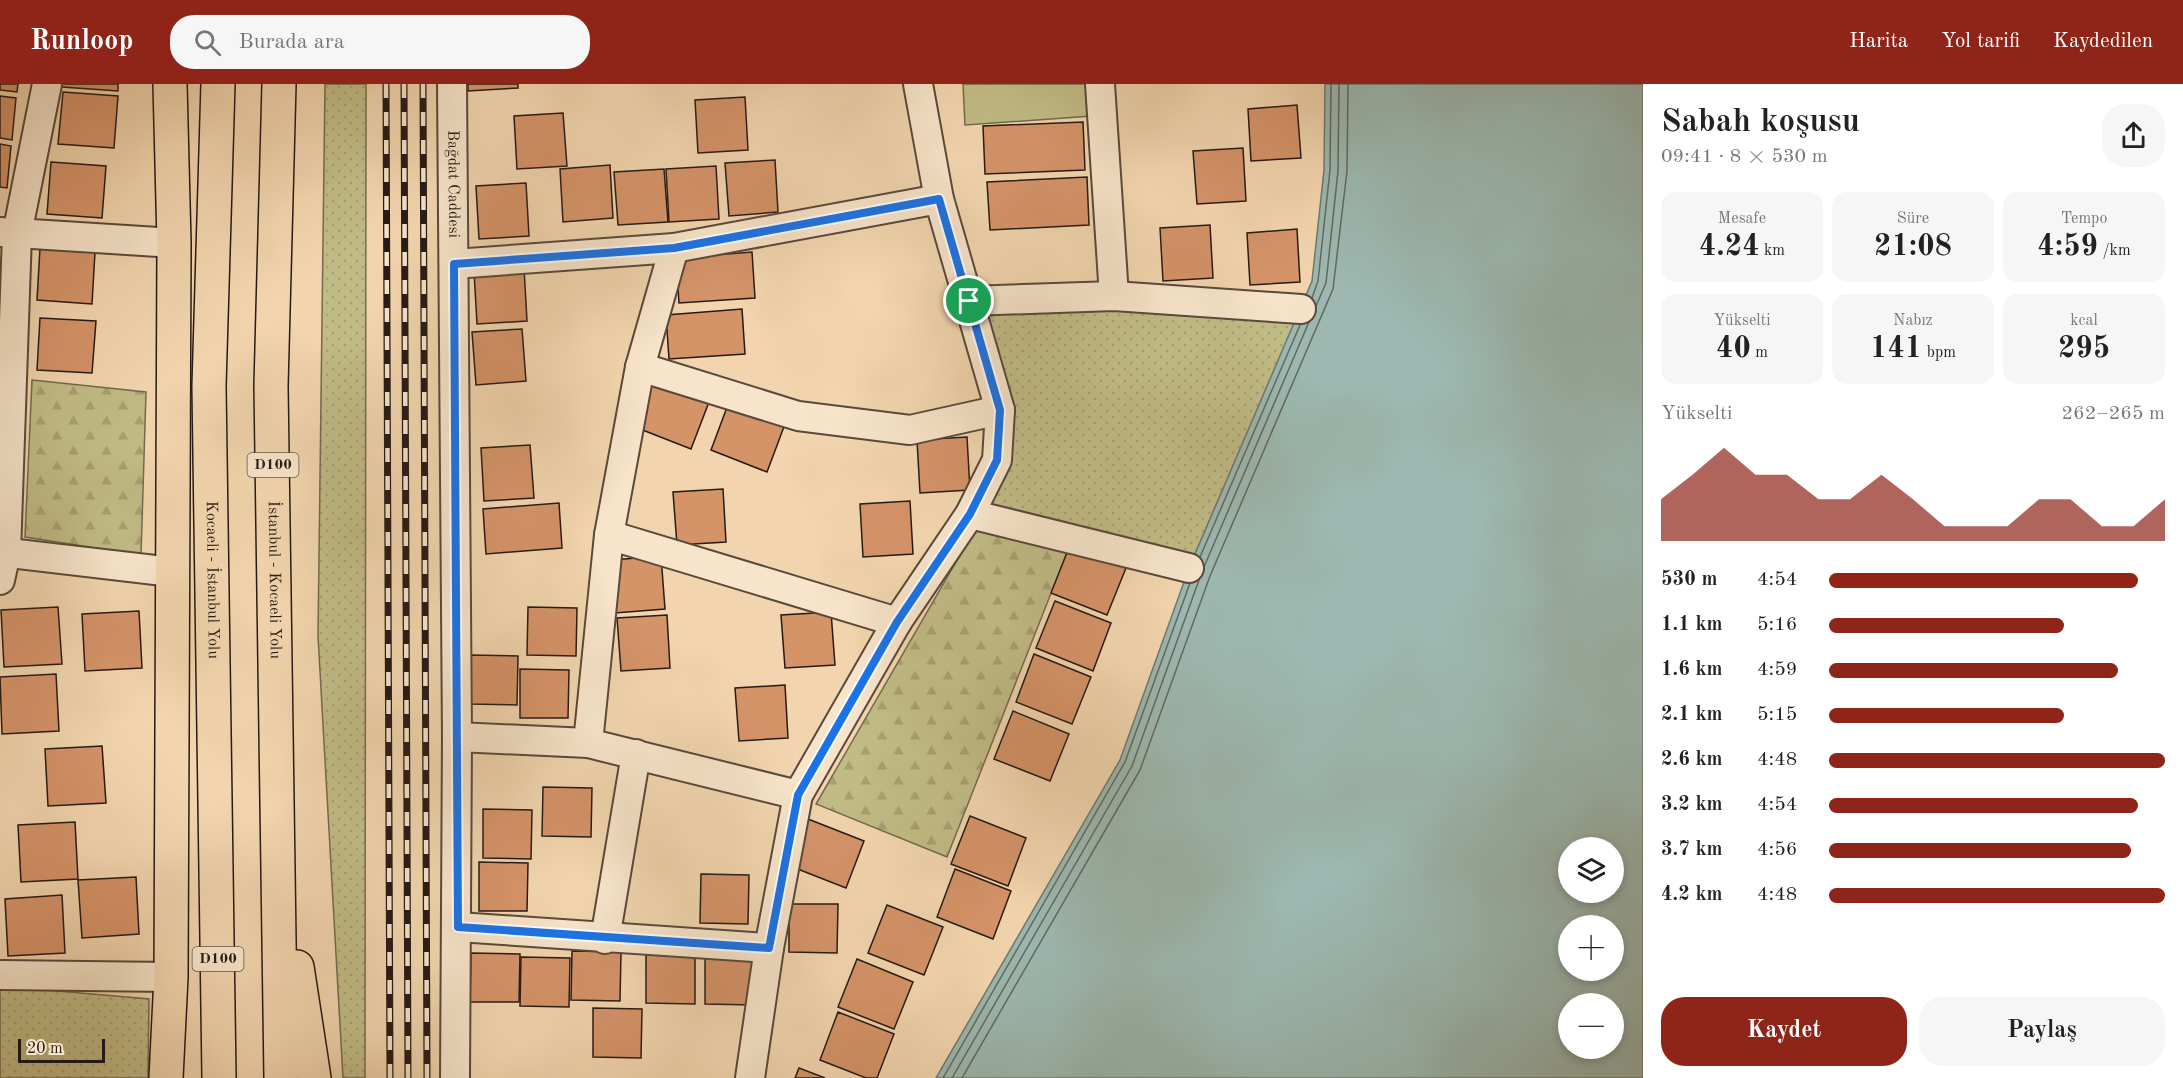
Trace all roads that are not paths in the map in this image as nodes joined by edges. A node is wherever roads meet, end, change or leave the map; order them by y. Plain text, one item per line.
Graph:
1 (47, 84) edge
2 (170, 84) edge
3 (218, 84) edge
4 (279, 84) edge
5 (452, 84) edge
6 (918, 84) edge
7 (1100, 84) edge
8 (939, 199) junction
9 (8, 233) edge
10 (174, 243) junction
11 (674, 248) junction
12 (454, 264) junction
13 (1114, 296) junction
14 (969, 301) junction
15 (1301, 309) dead end
16 (639, 367) junction
17 (1000, 410) junction
18 (5, 432) edge
19 (970, 514) junction
20 (609, 535) junction
21 (3, 552) edge
22 (1189, 568) dead end
23 (172, 572) junction
24 (0, 580) edge
25 (897, 622) junction
26 (457, 737) junction
27 (588, 742) junction
28 (636, 754) junction
29 (798, 795) junction
30 (216, 840) junction
31 (278, 846) junction
32 (458, 927) junction
33 (605, 939) junction
34 (769, 948) junction
35 (0, 975) edge
36 (171, 977) junction
37 (166, 1078) edge
38 (198, 1078) edge
39 (219, 1078) edge
40 (281, 1078) edge
41 (314, 1078) edge
42 (455, 1078) edge
43 (750, 1078) edge

1 - 9 street
2 - 10 main road
3 - 30 main road, Kocaeli - İstanbul Yolu / D100
4 - 31 main road, İstanbul - Kocaeli Yolu / D100
5 - 12 street, Bağdat Caddesi
6 - 8 street
7 - 13 street
8 - 11 street
8 - 14 street
9 - 10 street
9 - 18 street
10 - 23 main road
11 - 12 street
11 - 16 street
12 - 26 street, Bağdat Caddesi
13 - 14 street
13 - 15 street
14 - 17 street
16 - 17 street
16 - 20 street
17 - 19 street
18 - 21 street
19 - 22 street
19 - 25 street
20 - 25 street
20 - 27 street
21 - 23 street
21 - 24 street
23 - 36 main road
25 - 29 street
26 - 27 street
26 - 32 street, Bağdat Caddesi
27 - 28 street
28 - 29 street
28 - 33 street
29 - 34 street
30 - 38 main road
30 - 39 main road, Kocaeli - İstanbul Yolu / D100
31 - 40 main road, İstanbul - Kocaeli Yolu / D100
31 - 41 main road
32 - 33 street
32 - 42 street, Bağdat Caddesi
33 - 34 street
34 - 43 street
35 - 36 street
36 - 37 main road

